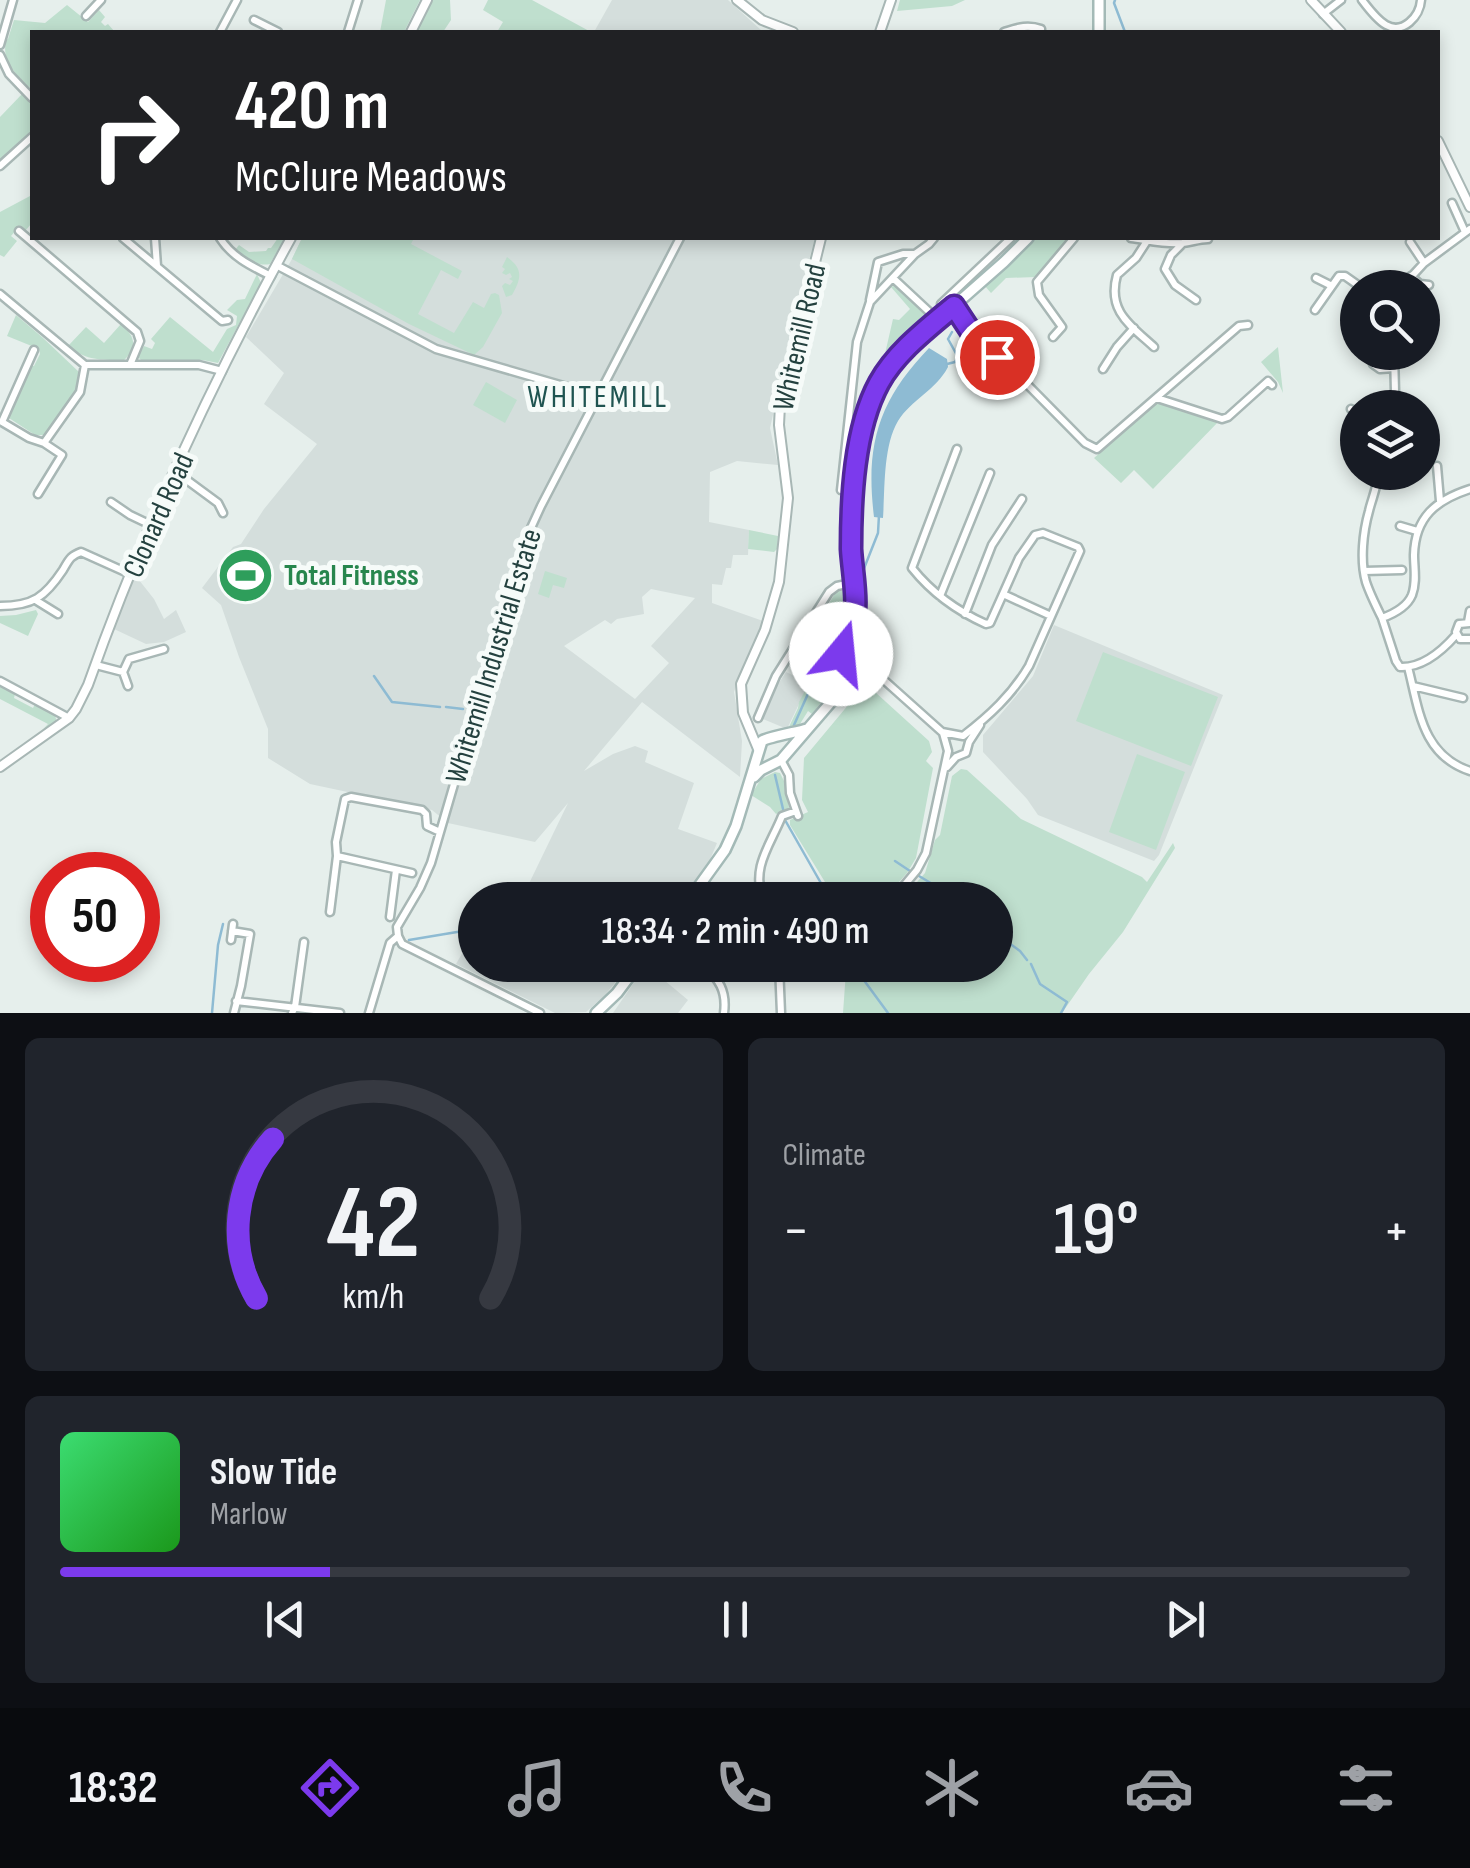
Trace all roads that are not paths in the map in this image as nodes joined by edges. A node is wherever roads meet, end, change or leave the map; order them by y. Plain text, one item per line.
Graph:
1 (14, 0) edge
2 (101, 0) edge
3 (237, 0) edge
4 (358, 0) edge
5 (427, 0) edge
6 (737, 0) edge
7 (891, 0) edge
8 (1099, 0) edge
9 (1311, 0) edge
10 (1341, 0) edge
11 (1362, 0) edge
12 (1421, 0) edge
13 (1323, 14) junction
14 (86, 16) dead end
15 (254, 20) dead end
16 (1042, 29) dead end
17 (221, 30) edge
18 (274, 30) edge
19 (349, 30) edge
20 (412, 30) edge
21 (784, 30) edge
22 (881, 30) edge
23 (1009, 30) edge
24 (1098, 30) edge
25 (1339, 30) edge
26 (0, 45) edge
27 (0, 55) edge
28 (30, 96) edge
29 (30, 139) edge
30 (1440, 146) edge
31 (0, 166) edge
32 (1452, 203) dead end
33 (1470, 207) edge
34 (19, 231) dead end
35 (1468, 231) edge
36 (126, 240) edge
37 (155, 240) edge
38 (221, 240) edge
39 (290, 240) edge
40 (679, 240) edge
41 (821, 240) edge
42 (932, 240) edge
43 (1010, 240) edge
44 (1025, 240) edge
45 (1072, 240) edge
46 (1141, 240) edge
47 (1191, 240) edge
48 (1146, 241) junction
49 (1410, 242) dead end
50 (1184, 243) junction
51 (914, 254) junction
52 (1000, 258) junction
53 (1424, 263) junction
54 (276, 265) junction
55 (157, 267) junction
56 (1417, 270) edge
57 (271, 276) junction
58 (1340, 276) edge
59 (894, 278) junction
60 (1316, 278) dead end
61 (1024, 282) dead end
62 (1038, 282) junction
63 (1332, 286) junction
64 (0, 294) edge
65 (1196, 300) dead end
66 (870, 302) junction
67 (940, 304) dead end
68 (954, 306) junction
69 (1316, 310) dead end
70 (228, 320) dead end
71 (938, 320) junction
72 (1248, 325) dead end
73 (1134, 328) junction
74 (1053, 336) dead end
75 (1154, 347) dead end
76 (34, 350) dead end
77 (85, 365) junction
78 (130, 365) junction
79 (1103, 369) dead end
80 (222, 371) junction
81 (1272, 385) dead end
82 (598, 396) junction
83 (1156, 398) junction
84 (846, 442) junction
85 (44, 443) junction
86 (860, 443) junction
87 (957, 449) dead end
88 (176, 472) junction
89 (990, 473) dead end
90 (1470, 488) edge
91 (841, 490) dead end
92 (1376, 490) edge
93 (1439, 490) edge
94 (38, 494) dead end
95 (1022, 499) dead end
96 (1440, 501) junction
97 (112, 502) dead end
98 (223, 513) dead end
99 (150, 525) junction
100 (1400, 526) dead end
101 (1417, 531) junction
102 (1402, 570) dead end
103 (1364, 571) junction
104 (132, 574) junction
105 (852, 584) junction
106 (1003, 594) junction
107 (940, 596) junction
108 (37, 601) junction
109 (0, 606) edge
110 (856, 608) junction
111 (1470, 611) edge
112 (58, 614) dead end
113 (965, 614) junction
114 (1050, 616) junction
115 (1382, 618) junction
116 (1469, 623) edge
117 (1456, 635) junction
118 (1470, 639) edge
119 (869, 641) junction
120 (846, 643) junction
121 (164, 648) dead end
122 (877, 657) junction
123 (841, 660) junction
124 (96, 665) junction
125 (1408, 667) junction
126 (123, 672) junction
127 (861, 674) junction
128 (0, 681) edge
129 (885, 681) junction
130 (128, 686) dead end
131 (1413, 686) junction
132 (837, 695) junction
133 (1462, 698) dead end
134 (70, 718) junction
135 (758, 718) dead end
136 (749, 727) junction
137 (808, 730) junction
138 (942, 732) junction
139 (953, 736) junction
140 (773, 738) junction
141 (966, 739) junction
142 (948, 747) junction
143 (758, 752) junction
144 (956, 756) junction
145 (779, 760) junction
146 (0, 767) edge
147 (944, 770) junction
148 (1470, 771) edge
149 (749, 782) junction
150 (440, 832) junction
151 (337, 856) junction
152 (396, 870) junction
153 (412, 873) dead end
154 (702, 882) edge
155 (758, 882) edge
156 (908, 882) edge
157 (330, 912) dead end
158 (390, 918) dead end
159 (232, 932) dead end
160 (398, 936) junction
161 (304, 942) dead end
162 (625, 982) edge
163 (719, 982) edge
164 (780, 982) edge
165 (236, 1001) junction
166 (293, 1010) edge
167 (234, 1013) edge
168 (340, 1013) edge
169 (369, 1013) edge
170 (540, 1013) edge
171 (596, 1013) edge
172 (724, 1013) edge
173 (781, 1013) edge

1 - 26 street
2 - 14 street
3 - 17 street
4 - 19 street
5 - 20 street
6 - 21 street
7 - 22 street
8 - 24 main road
9 - 13 street
10 - 13 street
11 - 12 street
13 - 25 street
15 - 18 street
16 - 23 street
27 - 28 street
29 - 31 street
30 - 33 street
32 - 35 street
34 - 78 street
35 - 53 street
36 - 55 street
37 - 55 street
38 - 57 street
39 - 54 street, Clonard Road
40 - 82 street, Whitemill Industrial Estate
41 - 136 street, Whitemill Road
42 - 51 street
43 - 52 street
44 - 52 main road
45 - 62 street
46 - 48 street
47 - 50 street
48 - 50 street
48 - 73 street
49 - 53 street
50 - 65 street
51 - 59 street
51 - 66 street
52 - 67 street
52 - 68 main road
53 - 56 street
54 - 57 street, Clonard Road
54 - 82 street
55 - 70 street
57 - 80 street, Clonard Road
58 - 63 street
59 - 66 street
59 - 71 street
60 - 63 street
61 - 62 street
62 - 74 street
63 - 69 street
64 - 77 street
66 - 84 street
68 - 71 main road
68 - 83 street
71 - 86 main road
72 - 83 street
73 - 75 street
73 - 79 street
76 - 85 street
77 - 78 street
77 - 85 street
78 - 80 street
80 - 88 street, Clonard Road
81 - 83 street
82 - 150 street, Whitemill Industrial Estate
84 - 86 street
84 - 91 street
85 - 94 street
86 - 105 main road
87 - 107 street
88 - 98 street
88 - 99 street, Clonard Road
89 - 107 street
90 - 96 street
92 - 103 street
93 - 96 street
95 - 113 street
96 - 101 street
97 - 99 street
99 - 104 street, Clonard Road
100 - 101 street
101 - 115 street
102 - 103 street
103 - 115 street
104 - 108 street
104 - 124 street, Clonard Road
105 - 110 main road
105 - 135 street
106 - 113 street
106 - 114 street
106 - 114 street
107 - 113 street
108 - 109 street
108 - 112 street
110 - 119 main road
110 - 120 main road
111 - 116 street
114 - 141 street
115 - 125 street
116 - 117 street
117 - 118 street
117 - 125 street
119 - 120 main road
119 - 122 main road
120 - 123 main road
121 - 126 street
122 - 127 main road
122 - 129 street
123 - 127 main road
123 - 132 main road
124 - 126 street
124 - 134 street, Clonard Road
125 - 131 street
126 - 130 street
127 - 129 street
127 - 132 main road
128 - 134 street
129 - 138 street
131 - 133 street
131 - 148 street
132 - 137 main road
134 - 146 street, Clonard Road
136 - 140 street
136 - 143 street, Whitemill Road
137 - 140 main road
137 - 145 main road
138 - 139 street
138 - 142 street
139 - 141 street
139 - 142 street
140 - 143 main road
140 - 145 main road
141 - 144 street
142 - 144 street
142 - 147 street
143 - 145 main road
143 - 149 main road
144 - 147 street
145 - 149 main road
145 - 155 street
147 - 156 street
149 - 154 main road
150 - 151 street
150 - 160 street, Whitemill Industrial Estate
151 - 152 street
151 - 157 street
152 - 153 street
152 - 158 street
159 - 165 street
160 - 169 street, Whitemill Industrial Estate
160 - 170 street
161 - 166 street
162 - 171 main road
163 - 172 street
164 - 173 street
165 - 166 street
165 - 167 street
166 - 168 street

